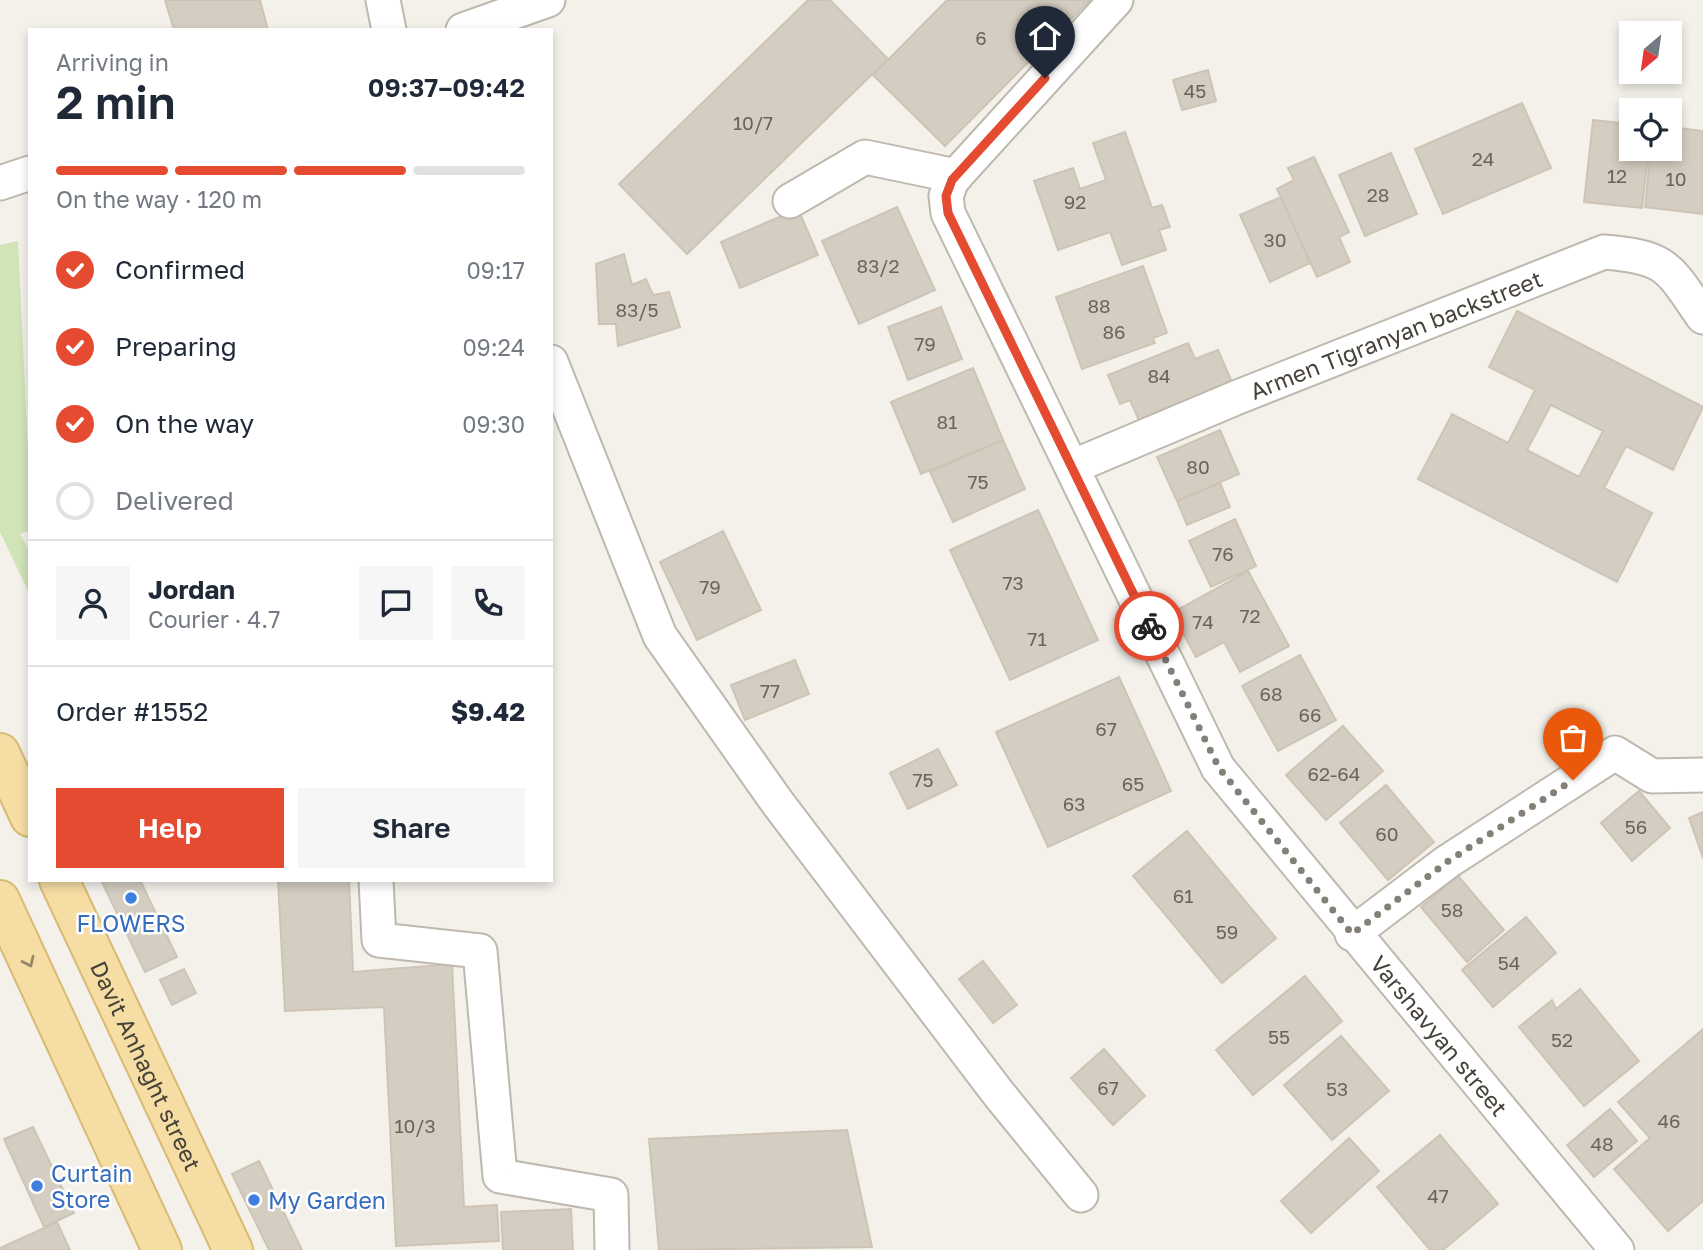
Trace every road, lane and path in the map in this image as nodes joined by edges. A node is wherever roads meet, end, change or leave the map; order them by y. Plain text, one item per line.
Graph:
1 (383, 0) edge
2 (548, 0) edge
3 (1116, 0) edge
4 (466, 21) edge
5 (389, 28) edge
6 (443, 28) edge
7 (28, 155) edge
8 (0, 163) edge
9 (28, 174) edge
10 (956, 176) junction
11 (0, 183) edge
12 (790, 201) dead end
13 (1703, 317) edge
14 (553, 367) edge
15 (1072, 467) junction
16 (0, 753) edge
17 (1703, 775) edge
18 (28, 813) edge
19 (60, 882) edge
20 (376, 882) edge
21 (0, 900) edge
22 (1352, 934) junction
23 (1081, 1195) dead end
24 (162, 1250) edge
25 (233, 1250) edge
26 (612, 1250) edge
27 (1617, 1250) edge

1 - 5 street
2 - 4 street
3 - 10 street, Varshavyan street
4 - 6 street
7 - 8 street
9 - 11 street
10 - 12 street
10 - 15 street, Varshavyan street
13 - 15 street, Armen Tigranyan backstreet
14 - 23 street
15 - 22 street, Varshavyan street
16 - 18 main road
17 - 22 street
19 - 25 main road, Davit Anhaght street
20 - 26 street
21 -> 24 main road
22 - 27 street, Varshavyan street

